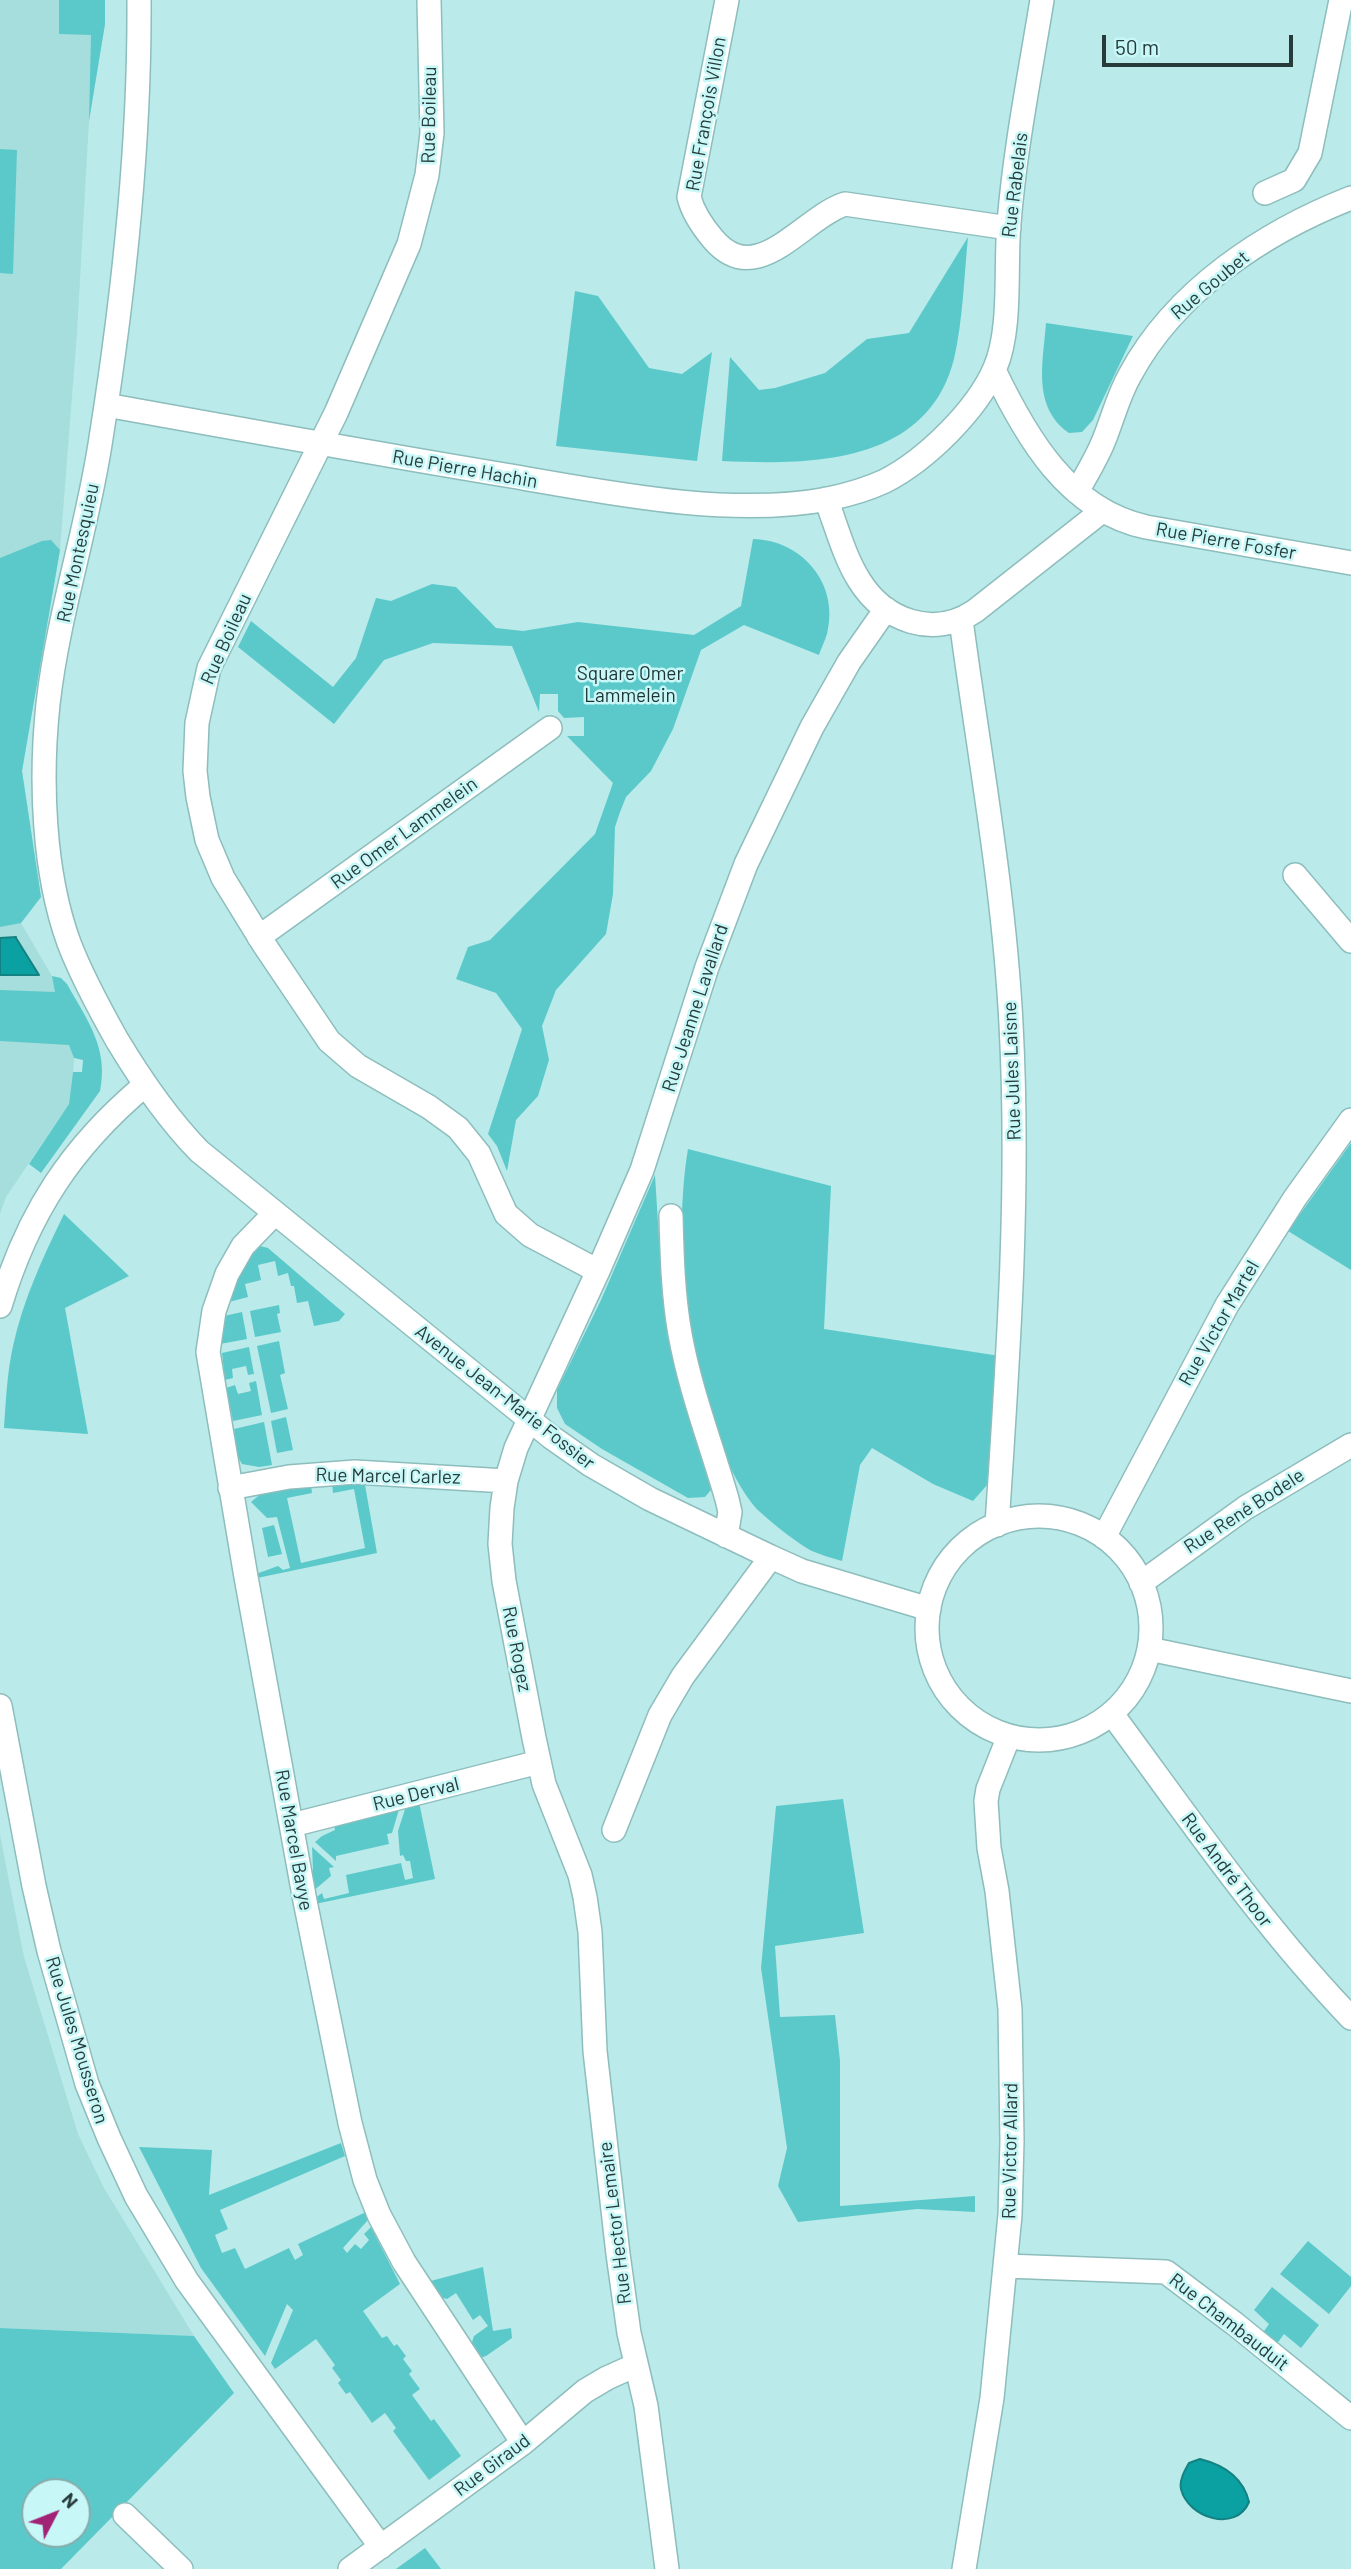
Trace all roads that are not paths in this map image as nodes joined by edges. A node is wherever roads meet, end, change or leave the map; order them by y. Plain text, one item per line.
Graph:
1 (139, 0) edge
2 (429, 0) edge
3 (727, 0) edge
4 (1042, 0) edge
5 (1341, 0) edge
6 (1265, 193) dead end
7 (1351, 198) edge
8 (1009, 228) junction
9 (994, 370) junction
10 (106, 405) junction
11 (319, 444) junction
12 (1077, 492) junction
13 (827, 499) junction
14 (1102, 511) junction
15 (1351, 563) edge
16 (886, 609) junction
17 (961, 620) junction
18 (550, 728) dead end
19 (1295, 876) dead end
20 (259, 937) junction
21 (1351, 941) edge
22 (145, 1085) junction
23 (1351, 1120) edge
24 (275, 1213) junction
25 (671, 1216) dead end
26 (598, 1272) junction
27 (0, 1306) edge
28 (528, 1419) junction
29 (1351, 1445) edge
30 (506, 1481) junction
31 (230, 1488) junction
32 (997, 1525) junction
33 (726, 1536) junction
34 (1104, 1537) junction
35 (771, 1558) junction
36 (1141, 1583) junction
37 (929, 1609) junction
38 (1149, 1650) junction
39 (1351, 1691) edge
40 (0, 1706) edge
41 (1112, 1714) junction
42 (1009, 1737) junction
43 (539, 1762) junction
44 (292, 1825) junction
45 (614, 1830) dead end
46 (580, 1875) joint
47 (1351, 2018) edge
48 (1006, 2266) junction
49 (636, 2365) junction
50 (1351, 2418) edge
51 (523, 2443) junction
52 (125, 2515) dead end
53 (381, 2547) junction
54 (181, 2569) edge
55 (350, 2569) edge
56 (667, 2569) edge
57 (964, 2569) edge

1 - 10 street, Rue Montesquieu
2 - 11 street, Rue Boileau
3 - 8 street, Rue François Villon
4 - 8 street, Rue Rabelais
5 - 6 street
7 - 12 street, Rue Goubet
8 - 9 street, Rue Rabelais
9 - 12 street, Rue Pierre Fosfer
9 - 13 street, Rue Pierre Hachin
10 - 11 street, Rue Pierre Hachin
10 - 22 street, Rue Montesquieu
11 - 13 street, Rue Pierre Hachin
11 - 20 street, Rue Boileau
12 - 14 street, Rue Pierre Fosfer
13 - 16 street
14 - 15 street, Rue Pierre Fosfer
14 - 17 street
16 - 17 street
16 - 26 street, Rue Jeanne Lavallard
17 - 32 street, Rue Jules Laisne
18 - 20 street, Rue Omer Lammelein
19 - 21 street
20 - 26 street, Rue Boileau
22 - 24 street, Avenue Jean-Marie Fossier
22 - 27 street
23 - 34 street, Rue Victor Martel
24 - 28 street, Avenue Jean-Marie Fossier
24 - 31 street, Rue Marcel Bavye
25 - 33 street
26 - 28 street, Rue Jeanne Lavallard
28 - 30 street, Rue Rogez
28 - 33 street, Avenue Jean-Marie Fossier
29 - 36 street, Rue René Bodele
30 - 31 street, Rue Marcel Carlez
30 - 43 street, Rue Rogez
31 - 44 street, Rue Marcel Bavye
32 - 34 street
32 - 37 street
33 - 35 street, Avenue Jean-Marie Fossier
34 - 36 street
35 - 37 street, Avenue Jean-Marie Fossier
35 - 45 street
36 - 38 street
37 - 42 street
38 - 39 street
38 - 41 street
40 - 53 street, Rue Jules Mousseron
41 - 42 street
41 - 47 street, Rue André Thoor
42 - 48 street, Rue Victor Allard
43 - 44 street, Rue Derval
43 - 46 street, Rue Rogez
44 - 51 street, Rue Marcel Bavye
46 - 49 street, Rue Hector Lemaire
48 - 50 street, Rue Chambauduit
48 - 57 street, Rue Victor Allard
49 - 51 street, Rue Giraud
49 - 56 street, Rue Hector Lemaire
51 - 53 street, Rue Giraud
52 - 54 street
53 - 55 street, Rue Giraud

